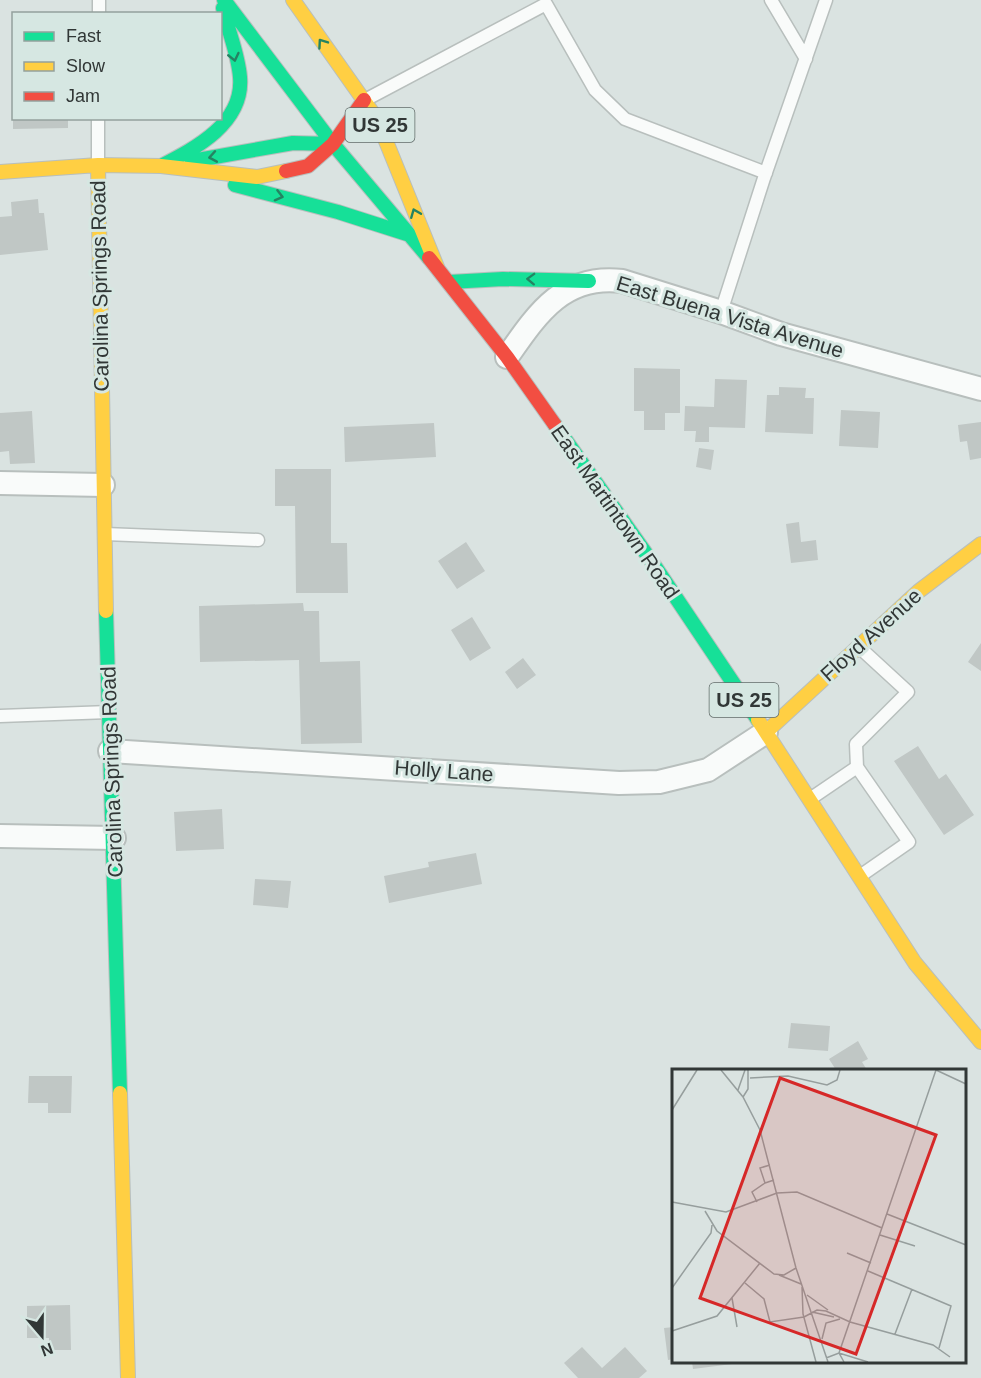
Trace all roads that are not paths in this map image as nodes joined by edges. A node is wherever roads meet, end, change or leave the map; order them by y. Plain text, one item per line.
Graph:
1 (222, 0) edge
2 (293, 0) edge
3 (771, 0) edge
4 (825, 0) edge
5 (806, 59) junction
6 (364, 100) junction
7 (98, 120) edge
8 (333, 144) junction
9 (98, 165) junction
10 (161, 166) junction
11 (0, 172) edge
12 (766, 173) junction
13 (411, 236) junction
14 (437, 267) junction
15 (590, 281) junction
16 (449, 282) junction
17 (722, 312) junction
18 (507, 357) junction
19 (981, 389) edge
20 (0, 483) edge
21 (103, 485) junction
22 (104, 534) junction
23 (258, 540) dead end
24 (981, 544) edge
25 (858, 646) junction
26 (110, 712) junction
27 (0, 716) edge
28 (766, 732) junction
29 (110, 751) junction
30 (857, 767) junction
31 (809, 799) junction
32 (0, 836) edge
33 (114, 837) junction
34 (859, 877) junction
35 (981, 1042) edge
36 (128, 1378) edge

1 - 8 main road, East Martintown Road / US 25
1 -> 10 main road
6 -> 2 main road, US 25
3 - 5 lane
4 - 5 lane
5 - 12 lane
6 - 8 main road
6 - 12 lane
14 -> 6 main road, US 25
7 - 9 lane
8 -> 10 main road
8 - 10 main road
8 - 13 main road, East Martintown Road / US 25
9 - 10 main road
9 - 11 main road
9 - 21 main road, Carolina Springs Road
10 -> 13 main road
12 - 17 lane
13 - 14 main road, East Martintown Road / US 25
14 - 16 main road, East Martintown Road / US 25
15 -> 16 main road
15 - 17 street, East Buena Vista Avenue
15 - 18 street, East Buena Vista Avenue
16 - 18 main road, East Martintown Road / US 25
17 - 19 street, East Buena Vista Avenue
18 - 28 main road, East Martintown Road / US 25
20 - 21 street
21 - 22 main road, Carolina Springs Road
22 - 23 lane
22 - 26 main road, Carolina Springs Road
24 - 25 main road, Floyd Avenue
25 - 28 main road, Floyd Avenue
25 - 30 lane
26 - 27 lane
26 - 29 main road, Carolina Springs Road
28 - 29 street, Holly Lane
28 - 31 main road, East Martintown Road / US 25
29 - 33 main road, Carolina Springs Road
30 - 31 lane
30 - 34 lane
31 - 34 main road, East Martintown Road / US 25
32 - 33 street
33 - 36 main road, Carolina Springs Road
34 - 35 main road, East Martintown Road / US 25

